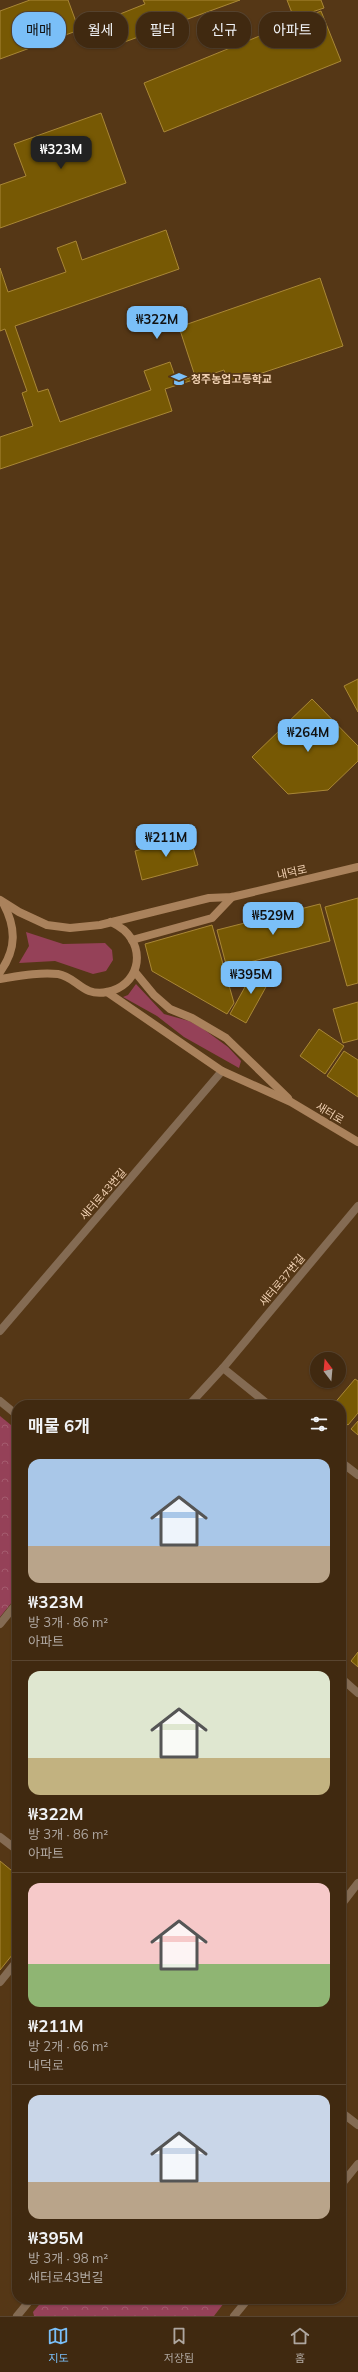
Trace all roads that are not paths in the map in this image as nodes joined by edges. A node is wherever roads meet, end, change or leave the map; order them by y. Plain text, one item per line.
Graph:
1 (358, 867) edge
2 (232, 897) junction
3 (1, 901) edge
4 (111, 922) junction
5 (132, 940) junction
6 (0, 972) edge
7 (135, 972) junction
8 (0, 979) edge
9 (108, 992) junction
10 (222, 1071) junction
11 (291, 1102) junction
12 (358, 1142) edge
13 (358, 1206) edge
14 (0, 1331) edge
15 (223, 1368) junction
16 (194, 1400) edge
17 (264, 1400) edge
18 (0, 1401) edge
19 (12, 1411) edge
20 (346, 1466) edge
21 (358, 1475) edge
22 (12, 1610) edge
23 (0, 1624) edge
24 (346, 1682) edge
25 (358, 1693) edge
26 (0, 1837) edge
27 (12, 1846) edge
28 (358, 1883) edge
29 (346, 1899) edge
30 (12, 1967) edge
31 (0, 1982) edge
32 (346, 2116) edge
33 (358, 2126) edge
34 (358, 2164) edge
35 (346, 2179) edge
36 (27, 2304) edge
37 (244, 2304) edge
38 (17, 2316) edge
39 (234, 2316) edge

1 - 2 street, 내덕로
2 - 4 street, 내덕로
2 - 5 street
3 - 4 street, 내덕로
3 - 6 street
4 - 5 street
5 - 7 street
7 - 9 street
7 - 11 street
8 - 9 street
9 - 10 street
10 - 11 street
10 - 14 street, 새터로43번길
11 - 12 street, 새터로
13 - 15 street, 새터로37번길
15 - 16 street, 새터로37번길
15 - 17 street
18 - 19 street
20 - 21 street
22 - 23 street
24 - 25 street
26 - 27 street
28 - 29 street
30 - 31 street
32 - 33 street
34 - 35 street
36 - 38 street
37 - 39 street

